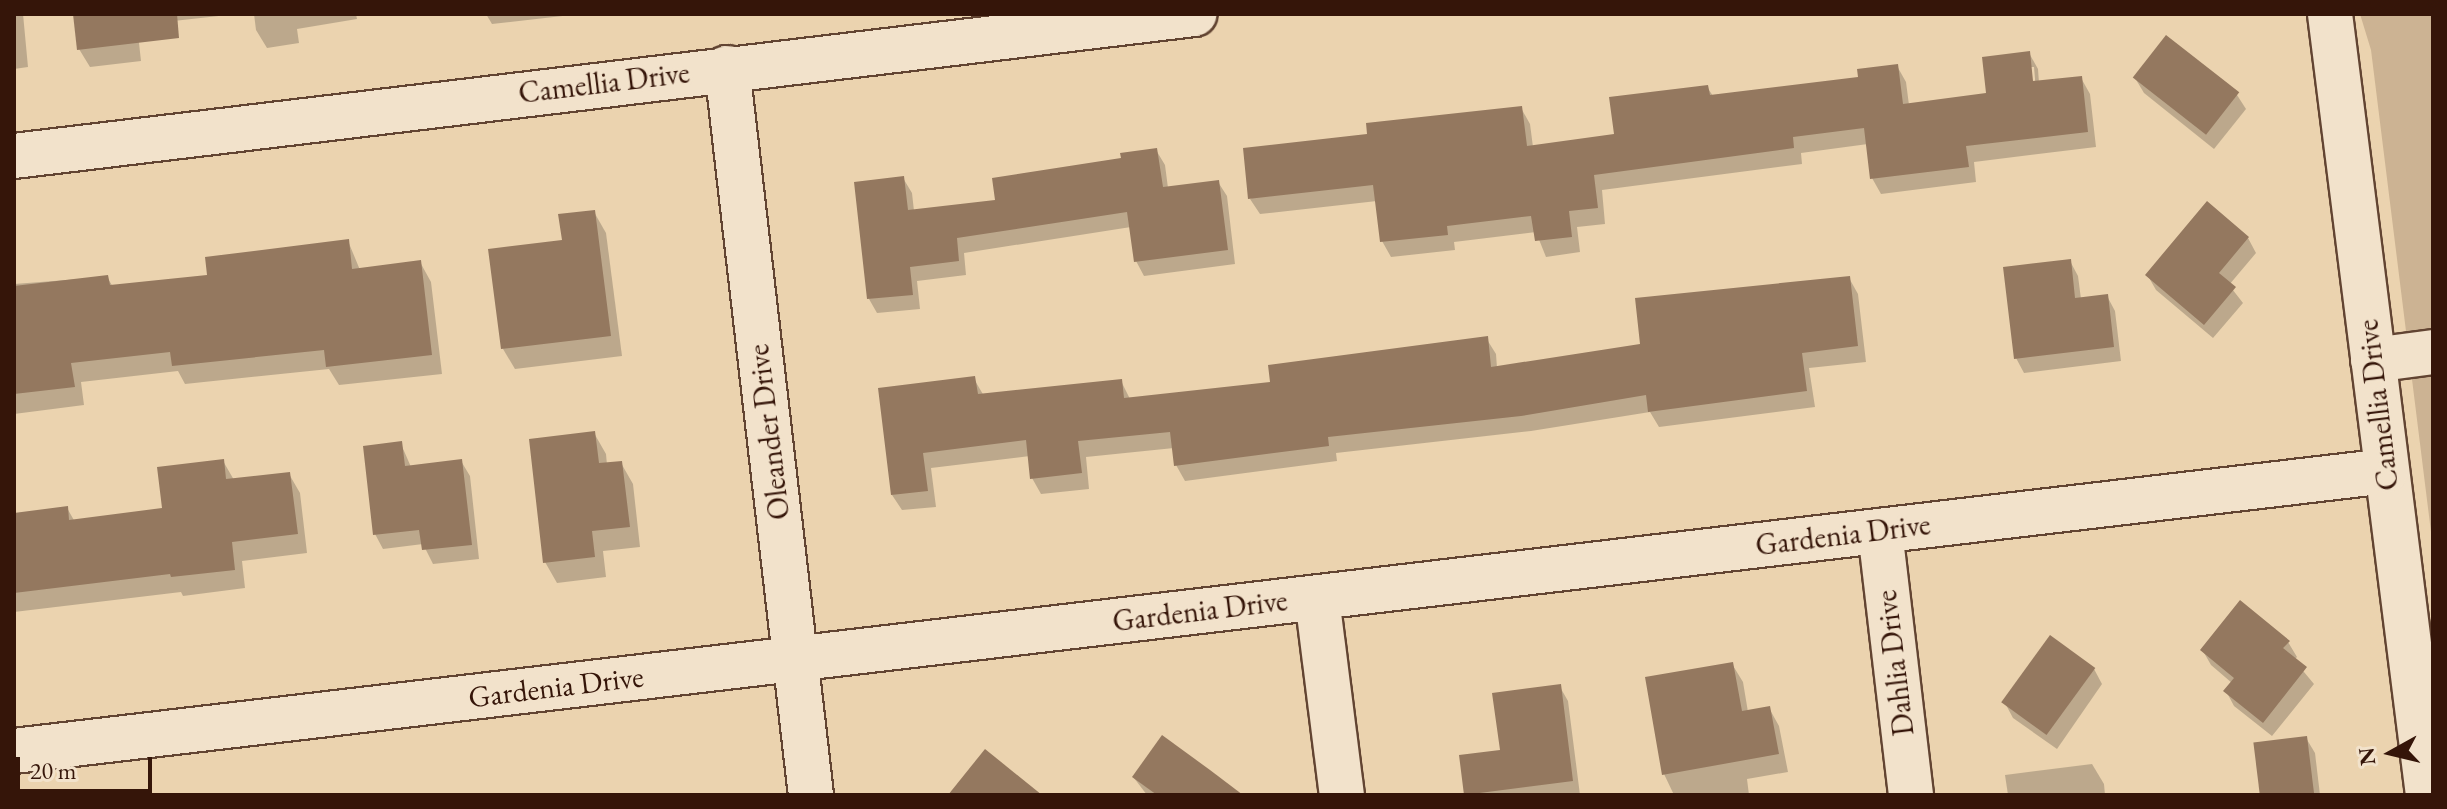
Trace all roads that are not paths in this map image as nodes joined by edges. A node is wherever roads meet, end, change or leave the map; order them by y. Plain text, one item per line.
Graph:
1 (1194, 14) edge
2 (2330, 14) edge
3 (727, 68) junction
4 (14, 156) edge
5 (2433, 352) edge
6 (2373, 360) junction
7 (2386, 471) junction
8 (1880, 531) junction
9 (1317, 598) junction
10 (2418, 600) edge
11 (795, 659) junction
12 (2426, 724) edge
13 (14, 751) edge
14 (811, 795) edge
15 (1342, 795) edge
16 (1911, 795) edge
17 (2428, 795) edge

1 - 3 street, Camellia Drive
2 - 6 street, Camellia Drive
3 - 4 street, Camellia Drive
3 - 11 street, Oleander Drive
5 - 6 street
6 - 7 street, Camellia Drive
7 - 8 street, Gardenia Drive
7 - 10 street, Camellia Drive
8 - 9 street, Gardenia Drive
8 - 16 street, Dahlia Drive
9 - 11 street, Gardenia Drive
9 - 15 street
10 - 12 street, Camellia Drive
11 - 13 street, Gardenia Drive
11 - 14 street, Oleander Drive
12 - 17 street, Camellia Drive

